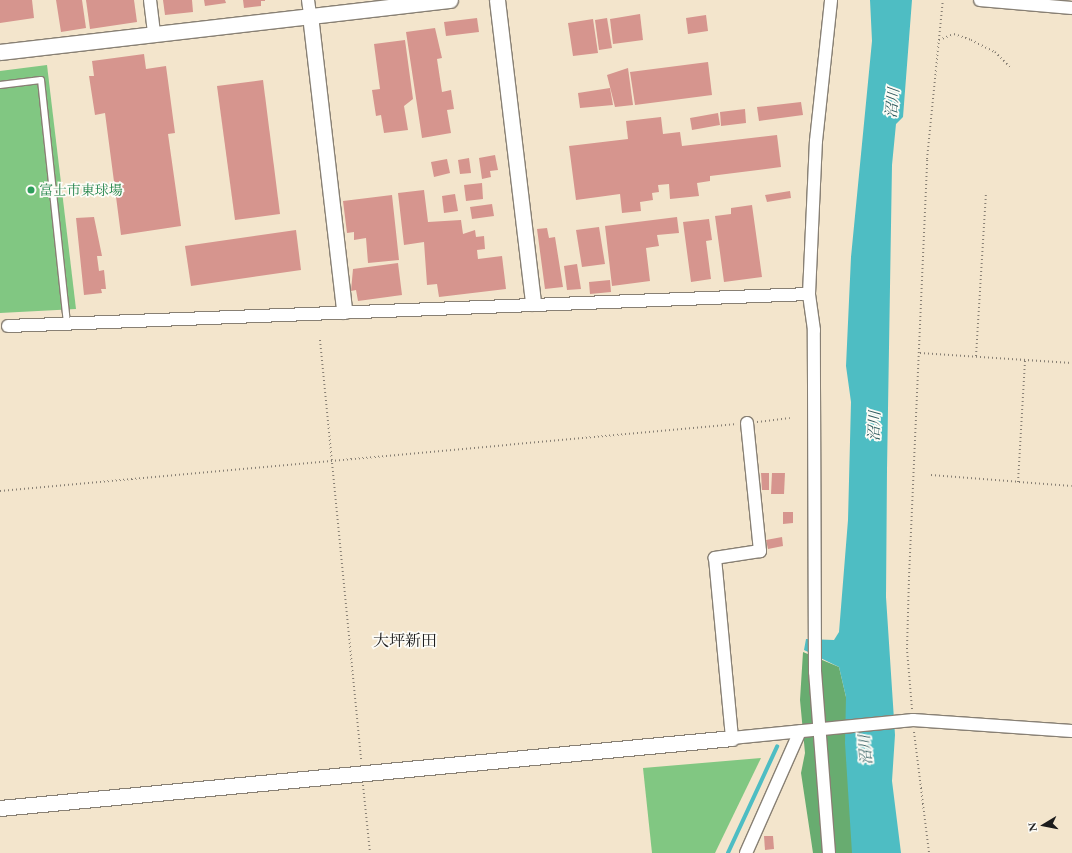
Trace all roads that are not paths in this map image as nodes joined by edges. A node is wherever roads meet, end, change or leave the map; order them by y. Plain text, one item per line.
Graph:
1 (150, 0) edge
2 (308, 0) edge
3 (450, 0) edge
4 (497, 0) edge
5 (831, 0) edge
6 (980, 0) edge
7 (1072, 8) edge
8 (310, 16) junction
9 (154, 33) junction
10 (0, 52) edge
11 (0, 86) edge
12 (809, 294) junction
13 (533, 303) junction
14 (344, 311) junction
15 (67, 322) junction
16 (8, 326) dead end
17 (746, 423) road end
18 (818, 730) junction
19 (800, 731) junction
20 (1072, 731) edge
21 (732, 738) junction
22 (0, 808) edge
23 (746, 853) edge
24 (829, 853) edge

1 - 9 street
2 - 8 street
3 - 8 street
4 - 13 street
5 - 12 street
6 - 7 street
8 - 9 street
8 - 14 street
9 - 10 street
11 - 15 lane
12 - 13 street
12 - 18 street
13 - 14 street
14 - 15 street
15 - 16 street
17 - 21 street
18 - 19 street
18 - 20 street
18 - 24 street
19 - 21 street
19 - 23 street
21 - 22 street

